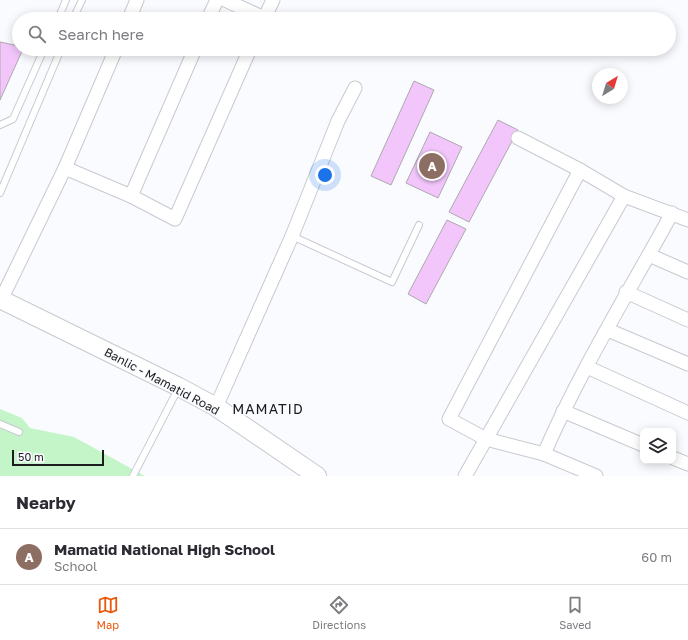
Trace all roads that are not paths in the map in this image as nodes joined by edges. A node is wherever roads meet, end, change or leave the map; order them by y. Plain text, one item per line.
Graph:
1 (66, 0) edge
2 (82, 0) edge
3 (137, 0) edge
4 (217, 0) edge
5 (225, 0) edge
6 (273, 0) edge
7 (61, 12) edge
8 (76, 12) edge
9 (132, 12) edge
10 (211, 12) edge
11 (250, 12) edge
12 (267, 12) edge
13 (41, 56) edge
14 (57, 56) edge
15 (113, 56) edge
16 (192, 56) edge
17 (247, 56) edge
18 (355, 88) dead end
19 (0, 125) edge
20 (518, 138) dead end
21 (65, 168) junction
22 (580, 170) junction
23 (0, 193) edge
24 (131, 196) junction
25 (624, 196) junction
26 (672, 213) junction
27 (688, 220) edge
28 (419, 224) dead end
29 (292, 236) junction
30 (649, 255) junction
31 (688, 272) edge
32 (626, 292) junction
33 (0, 299) edge
34 (688, 320) edge
35 (608, 330) junction
36 (688, 364) edge
37 (587, 367) junction
38 (179, 387) junction
39 (216, 407) junction
40 (562, 411) junction
41 (688, 413) edge
42 (0, 424) edge
43 (19, 432) dead end
44 (486, 439) junction
45 (640, 444) edge
46 (544, 454) junction
47 (676, 459) edge
48 (688, 464) edge
49 (133, 476) edge
50 (316, 476) edge
51 (465, 476) edge
52 (596, 476) edge

1 - 7 lane
2 - 8 lane
3 - 9 street
4 - 10 street
5 - 11 street
6 - 12 street
13 - 19 lane
14 - 23 lane
15 - 21 street
16 - 24 street
17 - 24 street
18 - 29 street
20 - 22 street
21 - 24 street
21 - 33 street
22 - 25 street
22 - 44 street
25 - 26 street
25 - 44 street
26 - 27 street
26 - 30 street
28 - 29 lane
29 - 39 street
30 - 31 street
30 - 32 street
32 - 34 street
32 - 35 street
33 - 38 main road, Banlic - Mamatid Road
35 - 36 street
35 - 37 street
37 - 40 street
37 - 41 street
38 - 39 main road, Banlic - Mamatid Road
38 - 49 lane
39 - 50 main road, Banlic - Mamatid Road
40 - 45 street
40 - 46 street
42 - 43 lane
44 - 46 street
44 - 51 street
46 - 52 street
47 - 48 street

